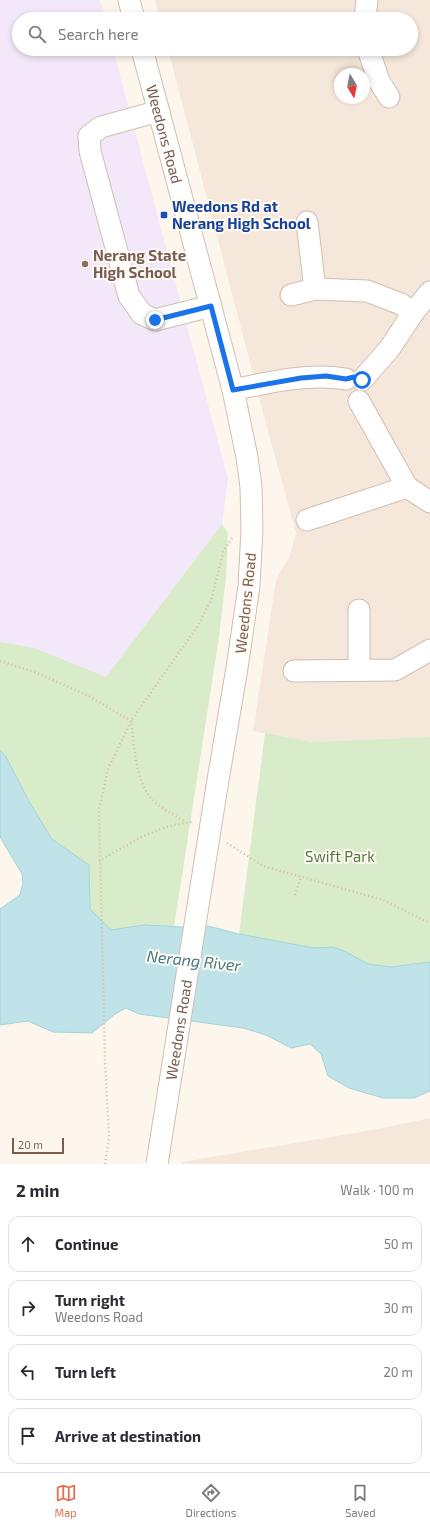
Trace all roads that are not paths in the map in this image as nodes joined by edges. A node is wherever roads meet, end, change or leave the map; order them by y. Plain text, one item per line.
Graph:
1 (129, 0) edge
2 (367, 0) edge
3 (132, 12) edge
4 (366, 12) edge
5 (144, 56) edge
6 (370, 56) edge
7 (389, 97) dead end
8 (159, 111) junction
9 (307, 222) dead end
10 (315, 289) junction
11 (430, 292) edge
12 (290, 295) dead end
13 (211, 306) junction
14 (413, 312) junction
15 (352, 388) junction
16 (234, 396) junction
17 (407, 487) junction
18 (430, 502) edge
19 (307, 520) dead end
20 (360, 610) dead end
21 (430, 650) edge
22 (360, 670) junction
23 (294, 671) dead end
24 (157, 1164) edge

1 - 3 street
2 - 4 street
5 - 8 street, Weedons Road
6 - 7 street
8 - 13 street, Weedons Road
8 - 13 street
9 - 10 street
10 - 12 street
10 - 14 street
11 - 14 street
13 - 16 street, Weedons Road
14 - 15 street
15 - 16 street
15 - 17 street
16 - 24 street, Weedons Road, bridge
17 - 18 street
17 - 19 street
20 - 22 street
21 - 22 street
22 - 23 street

